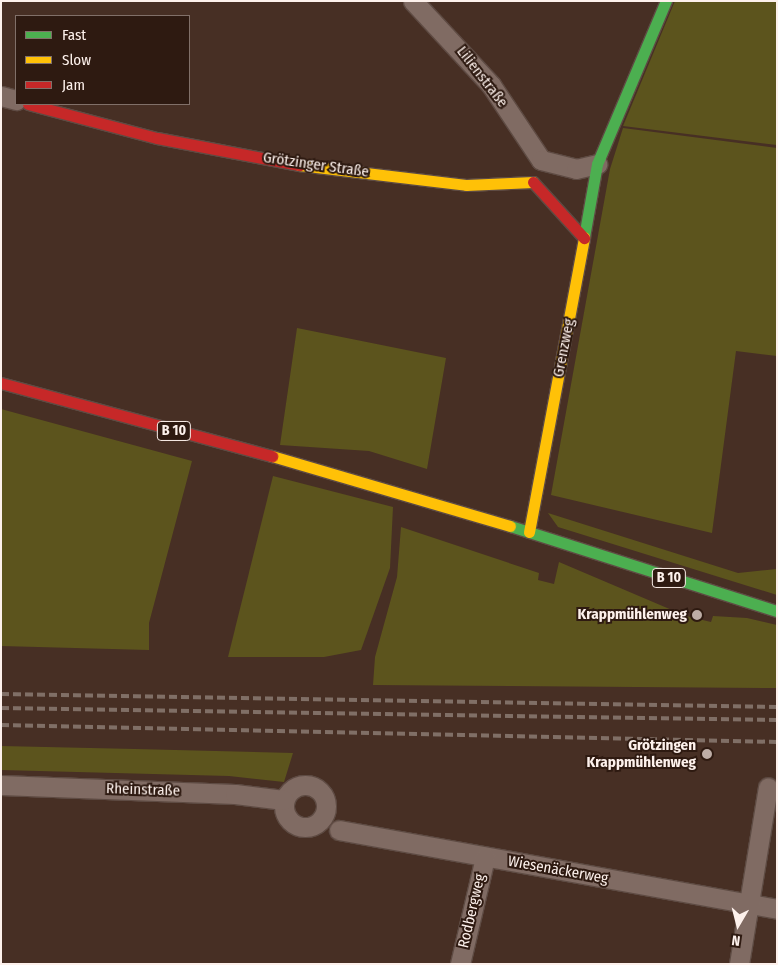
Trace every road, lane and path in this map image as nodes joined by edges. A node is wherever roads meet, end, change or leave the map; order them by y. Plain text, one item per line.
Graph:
1 (413, 1) edge
2 (666, 1) edge
3 (1, 96) edge
4 (15, 100) edge
5 (32, 105) edge
6 (541, 160) junction
7 (598, 164) junction
8 (533, 182) junction
9 (584, 238) junction
10 (1, 383) edge
11 (529, 532) junction
12 (777, 611) edge
13 (1, 785) edge
14 (768, 787) dead end
15 (284, 800) dead end
16 (339, 830) dead end
17 (485, 858) junction
18 (750, 904) junction
19 (777, 909) edge
20 (460, 964) edge
21 (739, 964) edge

1 - 6 street, Lilienstraße
2 - 7 street, Grenzweg
3 - 4 street
5 - 8 street, Grötzinger Straße
6 - 7 street
6 - 8 street
7 - 9 street, Grenzweg
8 - 9 street
9 - 11 street, Grenzweg
10 - 11 street, B 10
11 - 12 street, B 10
13 - 15 street, Rheinstraße
14 - 18 street
16 - 17 street, Wiesenäckerweg
17 - 18 street, Wiesenäckerweg
17 - 20 street, Rodbergweg
18 - 19 street, Wiesenäckerweg
18 - 21 street

